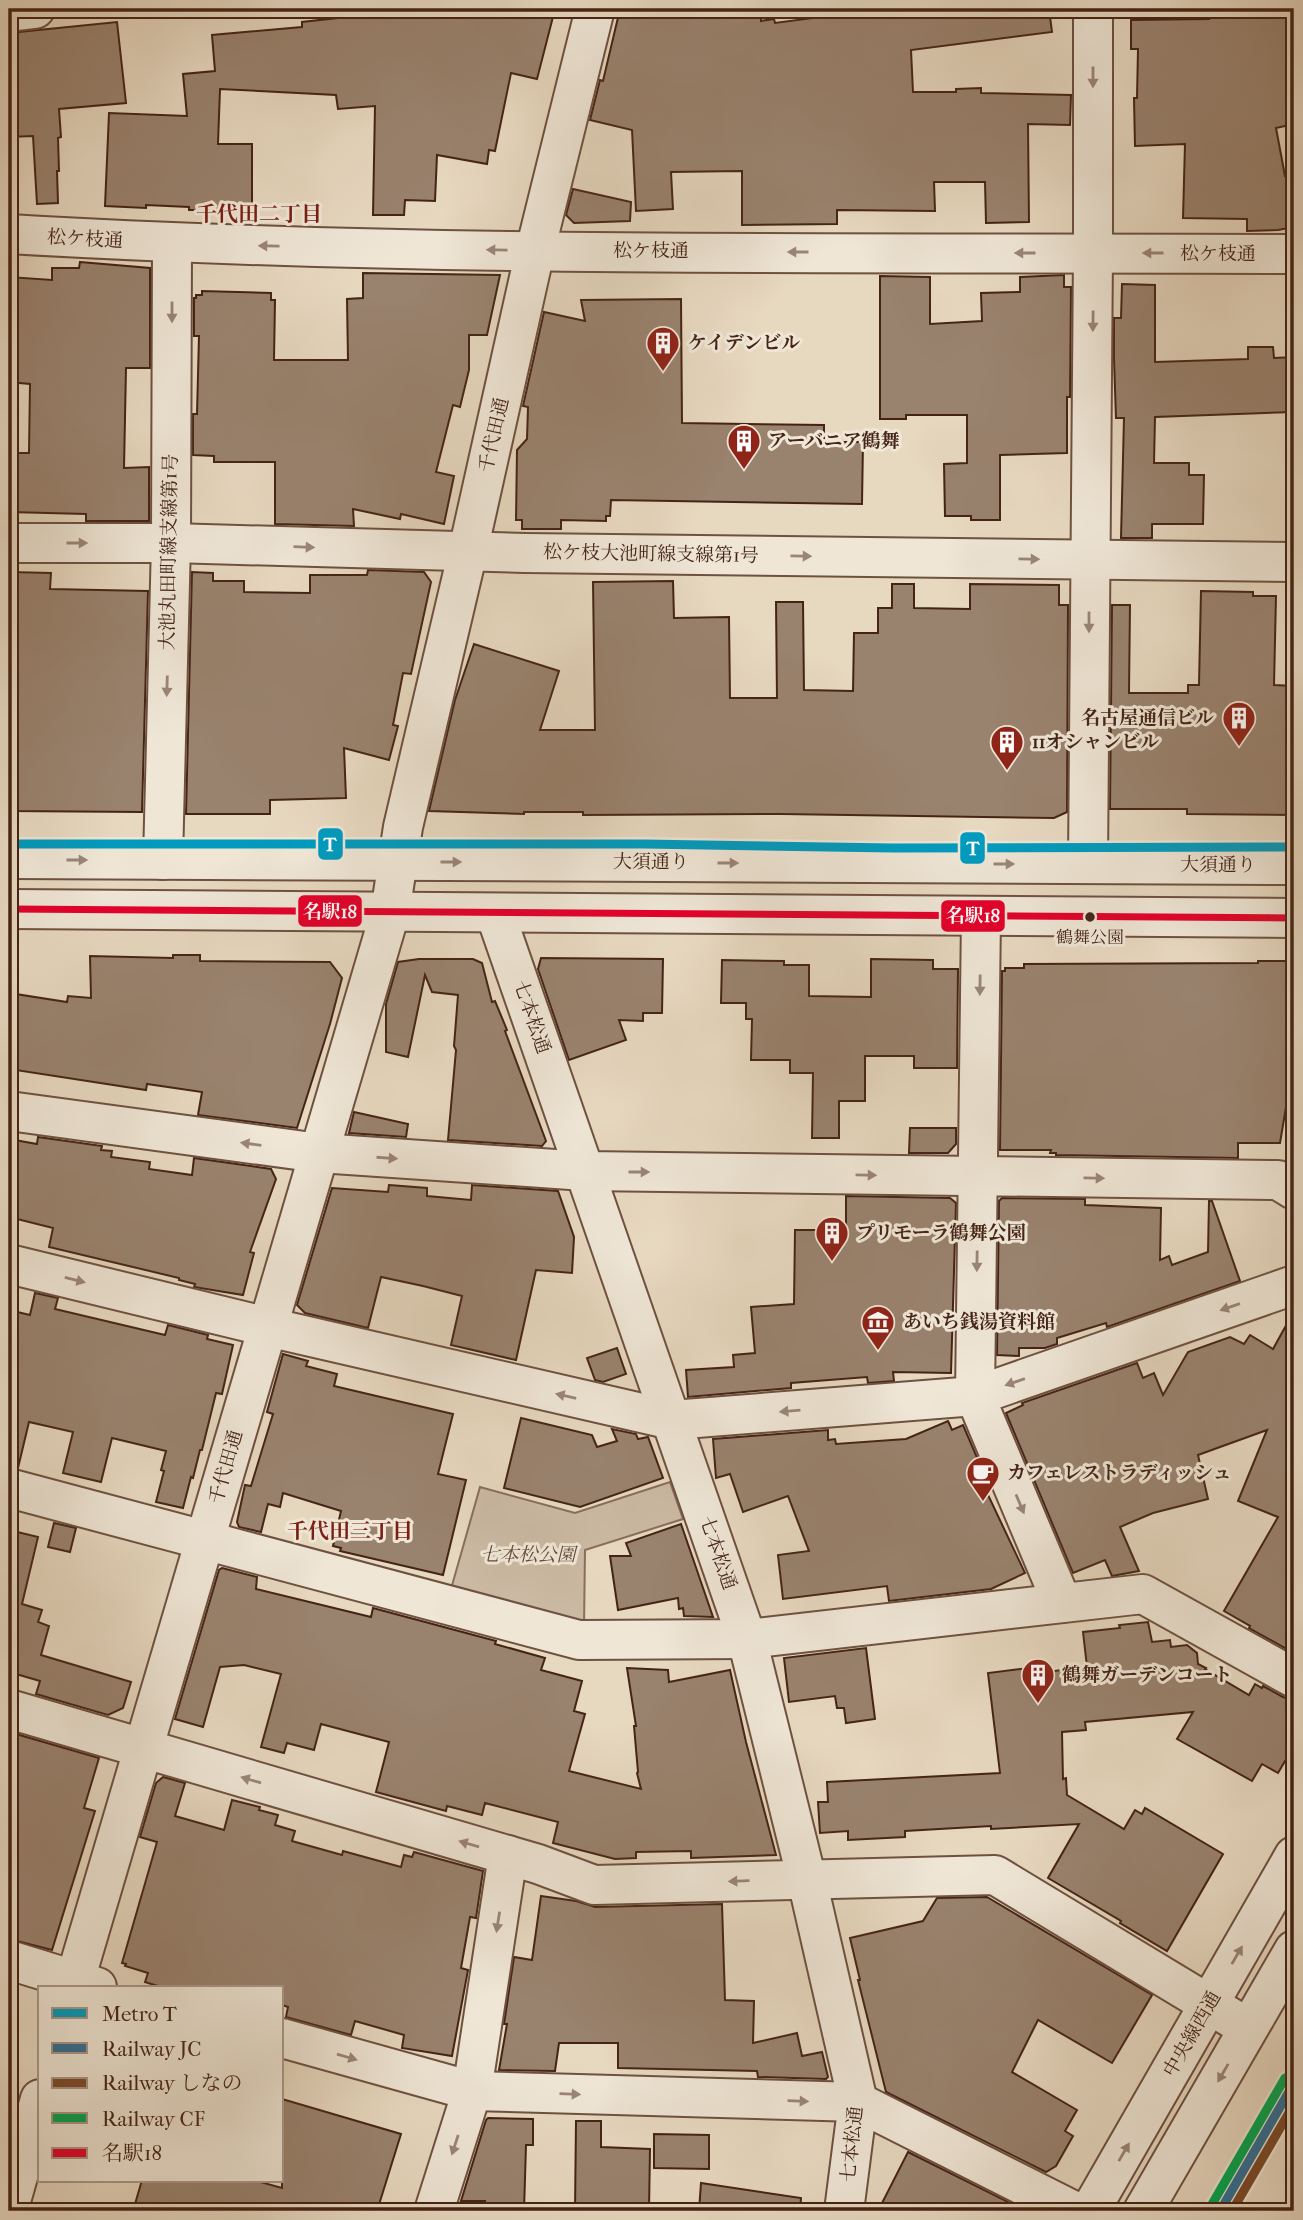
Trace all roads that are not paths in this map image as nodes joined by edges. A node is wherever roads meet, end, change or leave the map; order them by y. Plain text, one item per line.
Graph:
1 (35, 9) edge
2 (595, 9) edge
3 (1093, 9) edge
4 (9, 12) edge
5 (9, 234) edge
6 (172, 243) junction
7 (535, 251) junction
8 (1093, 253) junction
9 (1294, 254) edge
10 (9, 543) edge
11 (171, 544) junction
12 (468, 551) junction
13 (1090, 559) junction
14 (1294, 562) edge
15 (9, 859) edge
16 (163, 860) junction
17 (396, 862) junction
18 (1088, 864) junction
19 (1294, 865) edge
20 (9, 909) edge
21 (495, 913) junction
22 (981, 916) junction
23 (1294, 918) edge
24 (385, 930) junction
25 (9, 1111) edge
26 (319, 1153) junction
27 (585, 1171) junction
28 (978, 1177) junction
29 (1294, 1190) edge
30 (9, 1264) edge
31 (1294, 1285) edge
32 (268, 1327) junction
33 (975, 1396) junction
34 (671, 1420) junction
35 (9, 1488) edge
36 (204, 1541) junction
37 (1062, 1603) junction
38 (747, 1639) junction
39 (1294, 1678) edge
40 (9, 1709) edge
41 (143, 1748) junction
42 (508, 1855) junction
43 (1294, 1856) edge
44 (807, 1880) junction
45 (1294, 1950) edge
46 (9, 1960) edge
47 (82, 1985) edge
48 (1208, 2005) junction
49 (1248, 2028) junction
50 (284, 2039) edge
51 (472, 2091) junction
52 (858, 2102) junction
53 (38, 2106) edge
54 (9, 2208) edge
55 (434, 2211) edge
56 (844, 2211) edge
57 (1074, 2211) edge
58 (1090, 2211) edge
59 (1143, 2211) edge

1 - 4 street
2 - 7 street, 千代田通
3 -> 8 street
5 - 6 street, 松ケ枝通
7 -> 6 street, 松ケ枝通
6 -> 11 street, 大池丸田町線支線第1号
8 -> 7 street, 松ケ枝通
7 - 12 street, 千代田通
9 -> 8 street, 松ケ枝通
8 -> 13 street
10 -> 11 street, 松ケ枝大池町線支線第1号
11 -> 12 street, 松ケ枝大池町線支線第1号
11 -> 16 street, 大池丸田町線支線第1号
12 -> 13 street, 松ケ枝大池町線支線第1号
12 - 17 street, 千代田通
13 - 14 street, 松ケ枝大池町線支線第1号
13 -> 18 street
15 -> 16 street, 大須通り
16 - 17 street, 大須通り
17 -> 18 street, 大須通り
17 - 24 street, 千代田通
18 - 19 street, 大須通り
20 - 24 street
21 - 22 street
21 - 24 street
21 - 27 street, 七本松通
22 - 23 street
22 -> 28 street
24 - 26 street, 千代田通
26 -> 25 street
26 -> 27 street
26 - 32 street, 千代田通
27 -> 28 street
27 - 34 street, 七本松通
28 -> 29 street
28 -> 33 street
30 -> 32 street
31 -> 33 street
34 -> 32 street
32 - 36 street, 千代田通
33 -> 34 street
33 -> 37 street
34 - 38 street, 七本松通
35 - 36 street
36 - 38 street
36 - 41 street, 千代田通
37 - 38 street
37 - 39 street
38 - 44 street, 七本松通
40 - 41 street
42 -> 41 street
41 - 47 street, 千代田通
44 -> 42 street
42 -> 51 street
48 -> 43 street, 中央線西通
44 - 48 street
44 - 52 street, 七本松通
45 - 49 street
46 - 47 street
48 - 49 street
58 -> 48 street, 中央線西通
49 -> 59 street
50 -> 51 street
51 -> 52 street
51 -> 55 street
52 - 56 street, 七本松通
52 - 57 street
53 - 54 street

